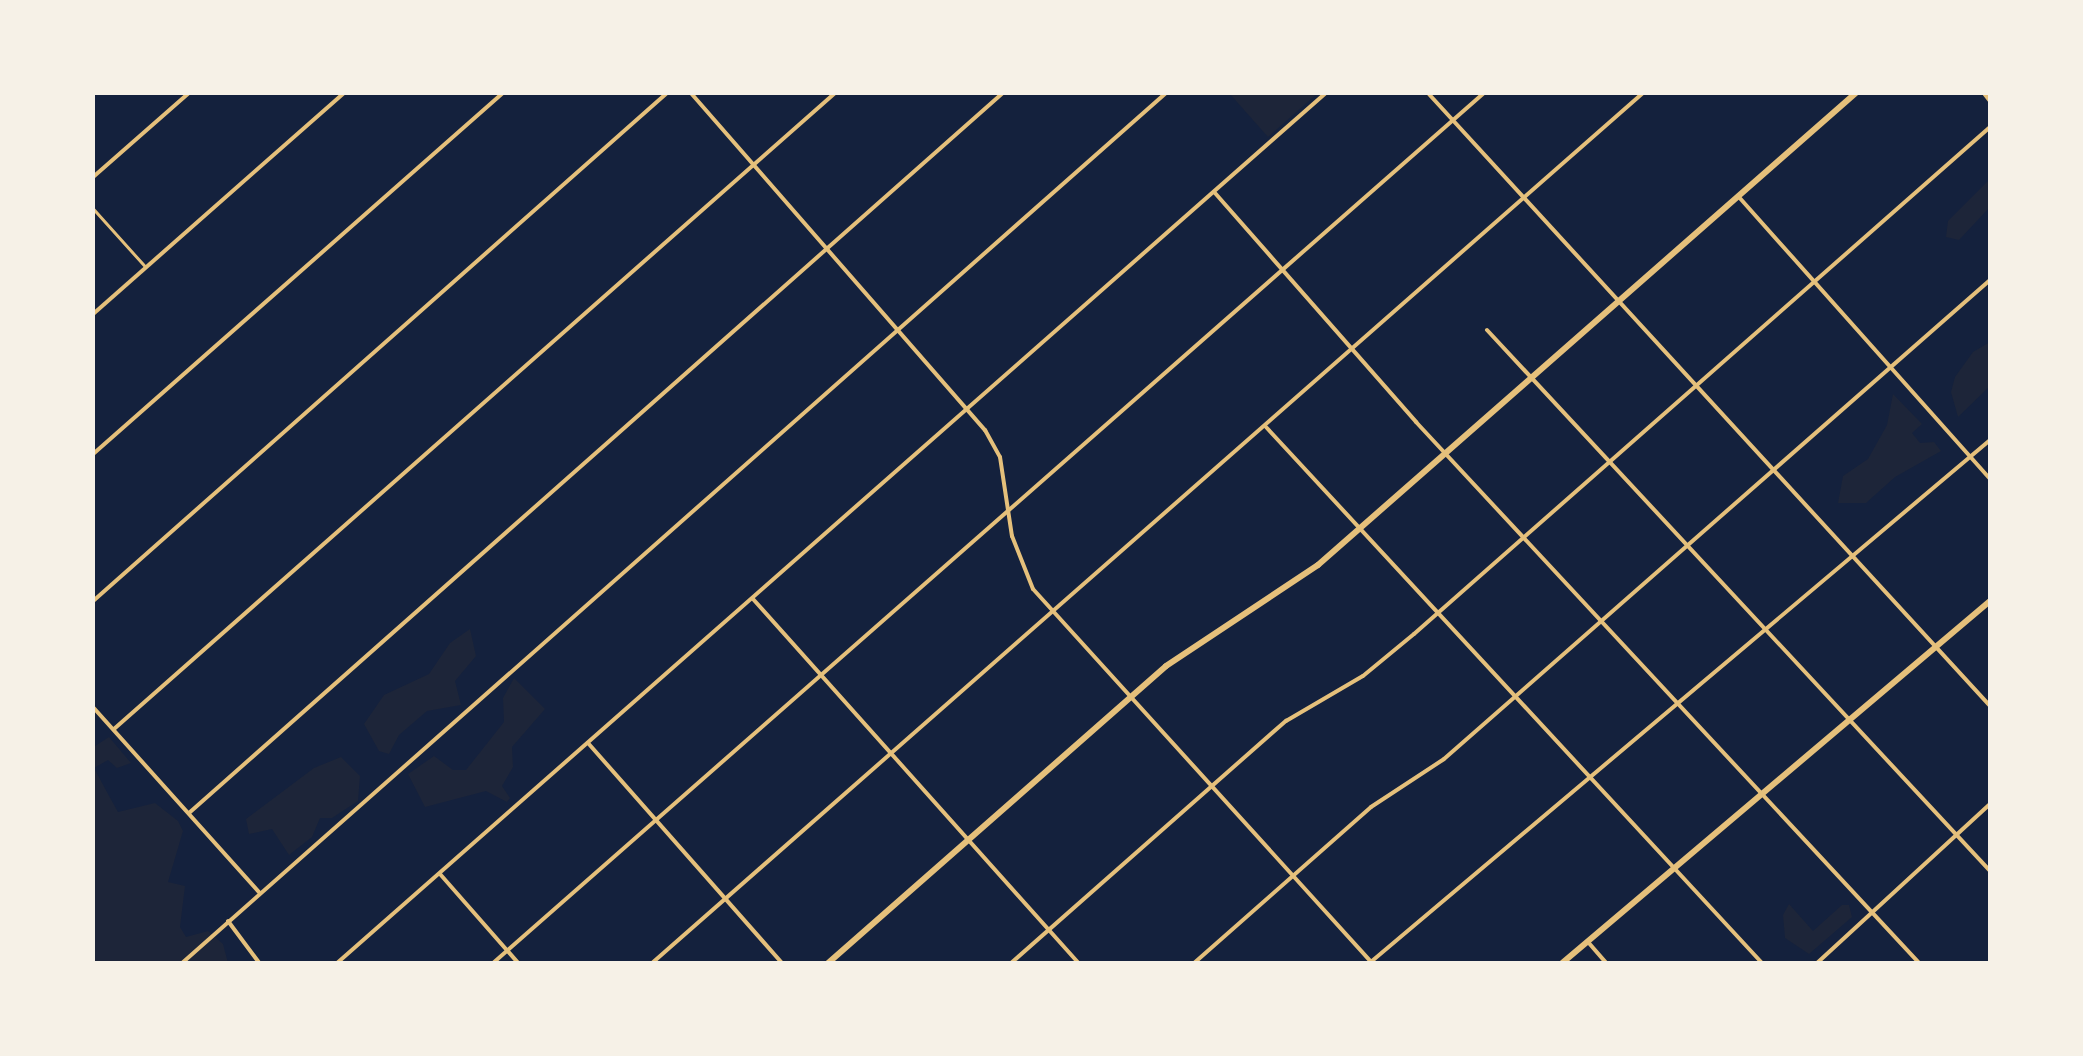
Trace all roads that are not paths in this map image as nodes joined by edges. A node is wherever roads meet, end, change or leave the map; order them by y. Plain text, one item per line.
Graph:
1 (190, 92) edge
2 (345, 92) edge
3 (504, 92) edge
4 (668, 92) edge
5 (690, 92) edge
6 (836, 92) edge
7 (1004, 92) edge
8 (1167, 92) edge
9 (1327, 92) edge
10 (1427, 92) edge
11 (1485, 92) edge
12 (1644, 92) edge
13 (1857, 92) edge
14 (1983, 92) edge
15 (1990, 101) edge
16 (1452, 121) junction
17 (1990, 127) edge
18 (754, 165) junction
19 (92, 178) edge
20 (1214, 194) junction
21 (1738, 196) junction
22 (1520, 200) junction
23 (92, 207) edge
24 (828, 248) junction
25 (146, 267) junction
26 (1282, 270) junction
27 (1990, 280) edge
28 (1813, 283) junction
29 (1616, 303) junction
30 (92, 315) edge
31 (900, 330) junction
32 (1487, 330) dead end
33 (1352, 350) junction
34 (1889, 369) junction
35 (1531, 380) junction
36 (1694, 387) junction
37 (968, 408) junction
38 (1266, 427) junction
39 (1990, 440) edge
40 (1446, 454) junction
41 (92, 455) edge
42 (1971, 458) junction
43 (1609, 462) junction
44 (1772, 471) junction
45 (1990, 478) edge
46 (1009, 508) junction
47 (1360, 530) junction
48 (1523, 538) junction
49 (1687, 546) junction
50 (1852, 556) junction
51 (752, 599) junction
52 (1990, 601) edge
53 (92, 602) edge
54 (1052, 612) junction
55 (1437, 614) junction
56 (1601, 622) junction
57 (1764, 630) junction
58 (1936, 647) junction
59 (818, 676) junction
60 (1515, 697) junction
61 (1129, 698) junction
62 (1679, 704) junction
63 (92, 706) edge
64 (1990, 706) edge
65 (1850, 720) junction
66 (114, 729) junction
67 (588, 743) junction
68 (888, 756) junction
69 (1591, 778) junction
70 (1210, 787) junction
71 (1762, 794) junction
72 (1990, 804) edge
73 (189, 814) junction
74 (654, 820) junction
75 (1956, 836) junction
76 (966, 841) junction
77 (1675, 869) junction
78 (1990, 872) edge
79 (440, 874) junction
80 (1293, 875) junction
81 (260, 893) junction
82 (725, 899) junction
83 (1872, 912) junction
84 (228, 922) junction
85 (1048, 930) junction
86 (1588, 942) junction
87 (507, 950) junction
88 (1372, 962) edge
89 (181, 964) edge
90 (260, 964) edge
91 (336, 964) edge
92 (492, 964) edge
93 (519, 964) edge
94 (652, 964) edge
95 (783, 964) edge
96 (827, 964) edge
97 (1010, 964) edge
98 (1079, 964) edge
99 (1192, 964) edge
100 (1561, 964) edge
101 (1607, 964) edge
102 (1763, 964) edge
103 (1816, 964) edge
104 (1920, 964) edge

1 - 19 street
2 - 25 street
3 - 41 street
4 - 53 street
5 - 18 street
6 - 18 street
7 - 24 street
8 - 31 street
9 - 20 street
10 - 16 street
11 - 16 street
12 - 22 street
13 - 21 main road
14 - 15 street
16 - 22 street
16 - 26 street
17 - 28 street
18 - 24 street
18 - 66 street
20 - 26 street
20 - 37 street
21 - 28 street
21 - 29 main road
22 - 29 street
22 - 33 street
23 - 25 lane
24 - 31 street
24 - 73 street
25 - 30 street
26 - 33 street
26 - 46 street
27 - 34 street
28 - 34 street
28 - 36 street
29 - 35 main road
29 - 36 street
31 - 37 street
31 - 81 street
32 - 35 street
33 - 38 street
33 - 40 street
34 - 42 street
34 - 44 street
35 - 40 main road
35 - 43 street
36 - 43 street
36 - 44 street
37 - 46 street
37 - 51 street
38 - 47 street
38 - 54 street
39 - 42 street
40 - 47 main road
40 - 48 street
42 - 45 street
42 - 50 street
43 - 48 street
43 - 49 street
44 - 49 street
44 - 50 street
46 - 54 street
46 - 59 street
47 - 55 street
47 - 61 main road
48 - 55 street
48 - 56 street
49 - 56 street
49 - 57 street
50 - 57 street
50 - 58 street
51 - 59 street
51 - 67 street
52 - 58 main road
54 - 61 street
54 - 68 street
55 - 60 street
55 - 70 street
56 - 60 street
56 - 62 street
57 - 62 street
57 - 65 street
58 - 64 street
58 - 65 main road
59 - 68 street
59 - 74 street
60 - 69 street
60 - 80 street
61 - 70 street
61 - 76 main road
62 - 69 street
62 - 71 street
63 - 66 street
65 - 71 main road
65 - 75 street
66 - 73 street
67 - 74 street
67 - 79 street
68 - 76 street
68 - 82 street
69 - 77 street
69 - 88 street
70 - 80 street
70 - 85 street
71 - 77 main road
71 - 83 street
72 - 75 street
73 - 81 street
74 - 82 street
74 - 87 street
75 - 78 street
75 - 83 street
76 - 85 street
76 - 96 main road
77 - 86 main road
77 - 102 street
79 - 87 street
79 - 91 street
80 - 88 street
80 - 99 street
81 - 84 street
82 - 94 street
82 - 95 street
83 - 103 street
83 - 104 street
84 - 89 street
84 - 90 street
85 - 97 street
85 - 98 street
86 - 100 main road
86 - 101 street
87 - 92 street
87 - 93 street

